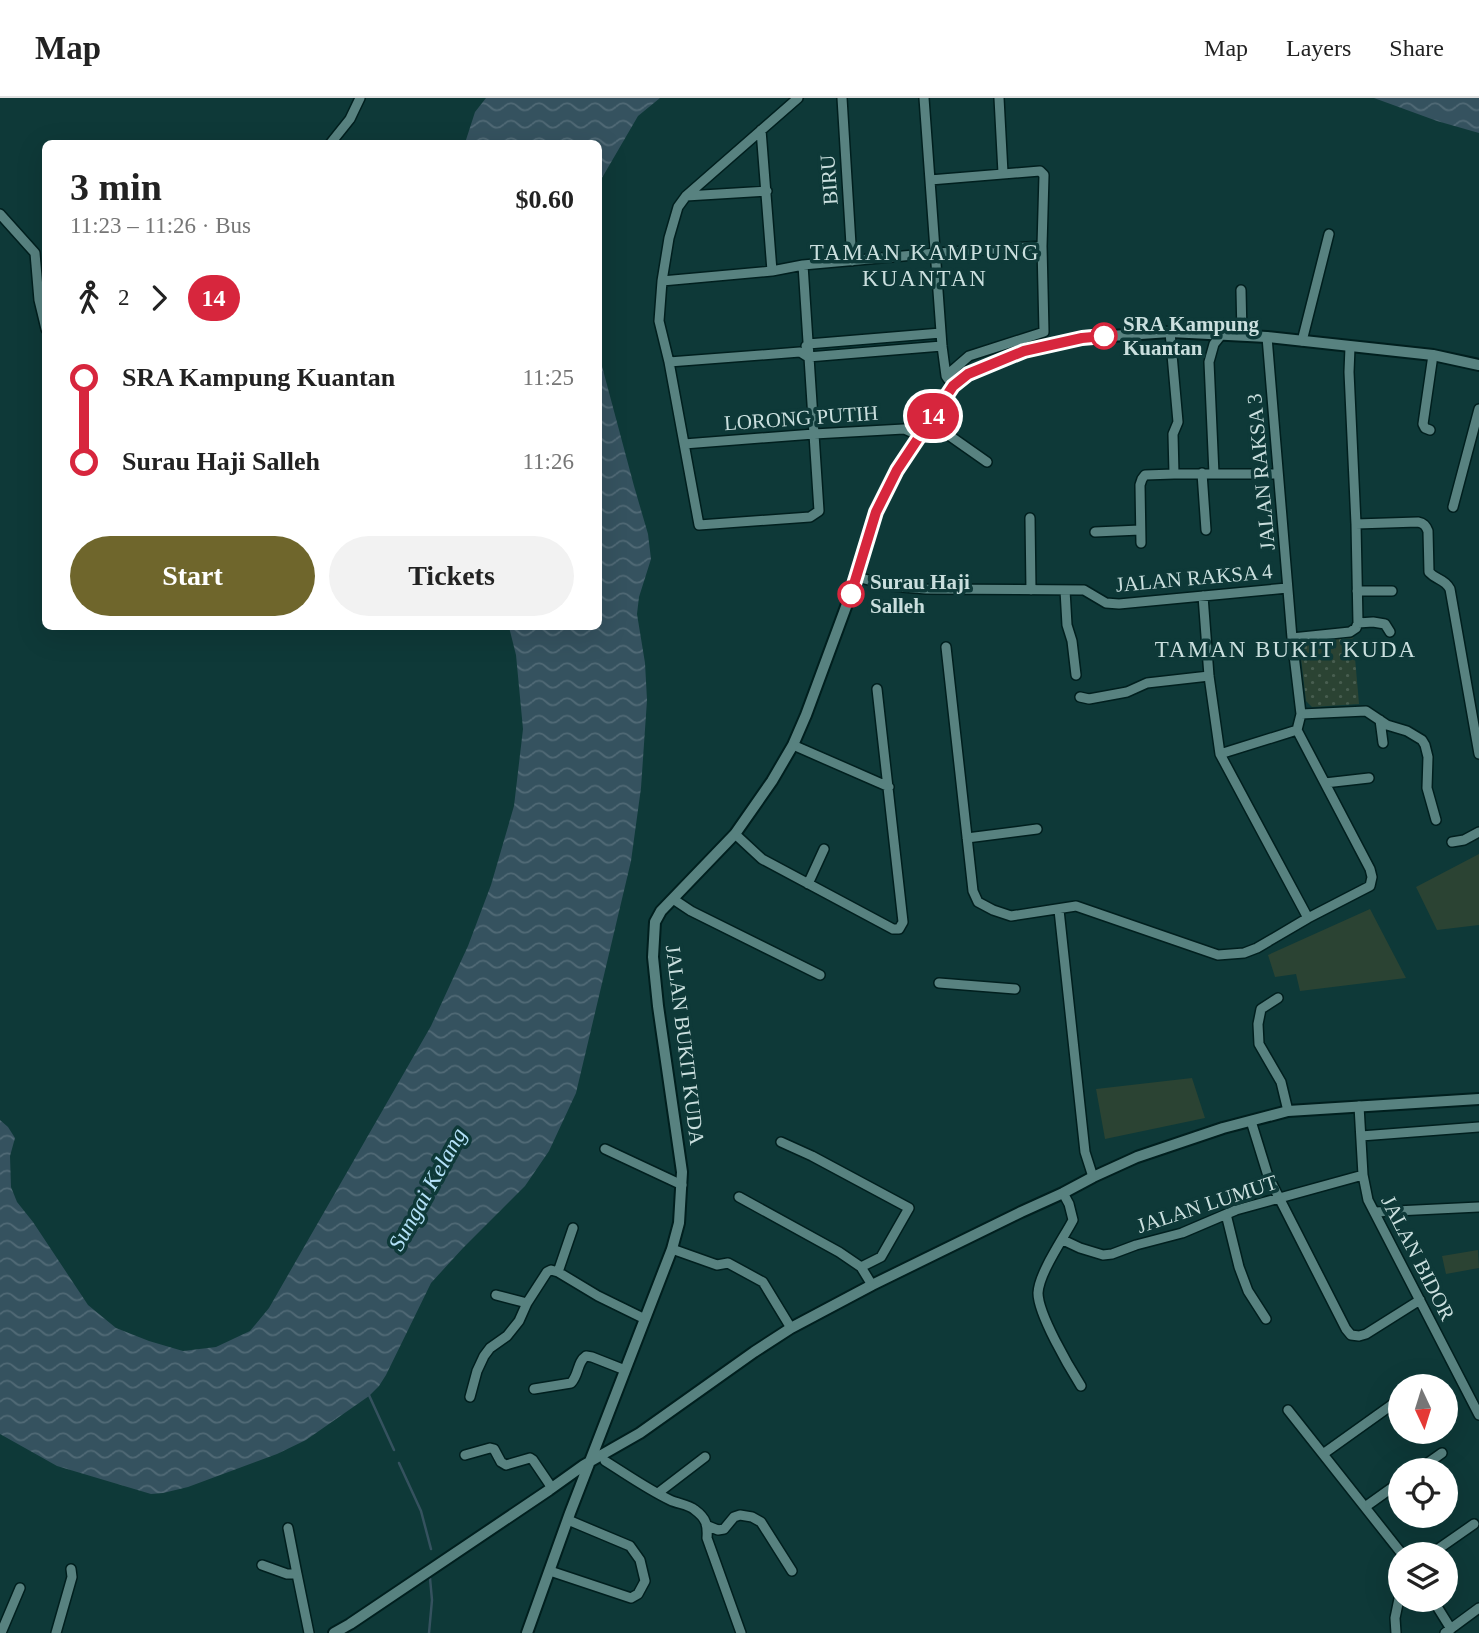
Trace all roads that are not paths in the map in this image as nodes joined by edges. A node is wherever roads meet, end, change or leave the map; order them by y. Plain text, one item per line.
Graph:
1 (360, 98) edge
2 (798, 98) edge
3 (842, 98) edge
4 (924, 98) edge
5 (999, 98) edge
6 (761, 130) junction
7 (333, 140) edge
8 (1003, 173) junction
9 (930, 180) junction
10 (767, 191) junction
11 (686, 196) junction
12 (0, 214) edge
13 (1329, 234) dead end
14 (1042, 246) junction
15 (936, 253) junction
16 (852, 261) junction
17 (803, 265) junction
18 (772, 271) junction
19 (662, 281) junction
20 (1241, 290) dead end
21 (42, 312) edge
22 (1170, 332) junction
23 (941, 333) junction
24 (1222, 334) junction
25 (1242, 335) junction
26 (1267, 337) junction
27 (1302, 341) junction
28 (808, 344) junction
29 (942, 346) junction
30 (1350, 347) junction
31 (804, 355) junction
32 (1433, 355) junction
33 (669, 362) junction
34 (1479, 365) edge
35 (946, 376) junction
36 (953, 386) junction
37 (1479, 409) edge
38 (927, 425) junction
39 (1430, 430) dead end
40 (814, 434) junction
41 (919, 436) junction
42 (684, 444) junction
43 (987, 462) dead end
44 (1174, 474) junction
45 (1202, 474) junction
46 (1214, 474) junction
47 (1278, 474) junction
48 (1453, 507) dead end
49 (1030, 518) dead end
50 (1356, 524) junction
51 (1140, 530) junction
52 (1206, 530) dead end
53 (1095, 532) dead end
54 (1141, 543) dead end
55 (857, 577) junction
56 (1287, 588) junction
57 (1031, 590) junction
58 (1065, 590) junction
59 (1357, 591) junction
60 (1392, 591) dead end
61 (1202, 596) junction
62 (1358, 623) junction
63 (1390, 632) dead end
64 (1292, 638) junction
65 (946, 647) dead end
66 (1076, 675) dead end
67 (1209, 676) junction
68 (877, 689) dead end
69 (1080, 697) dead end
70 (1301, 714) junction
71 (1380, 720) junction
72 (1297, 730) junction
73 (1383, 743) dead end
74 (793, 746) junction
75 (1220, 754) junction
76 (1479, 754) edge
77 (1369, 778) dead end
78 (1325, 783) junction
79 (889, 787) junction
80 (1436, 820) dead end
81 (1037, 829) dead end
82 (1479, 832) edge
83 (735, 834) junction
84 (967, 838) junction
85 (1452, 842) dead end
86 (824, 849) dead end
87 (808, 884) junction
88 (673, 899) junction
89 (1059, 909) junction
90 (1308, 918) junction
91 (820, 975) dead end
92 (939, 983) dead end
93 (1015, 989) dead end
94 (1278, 998) dead end
95 (1479, 1100) edge
96 (1359, 1106) junction
97 (1288, 1111) junction
98 (1251, 1121) junction
99 (1479, 1127) edge
100 (1360, 1136) junction
101 (781, 1142) dead end
102 (605, 1149) dead end
103 (1363, 1175) junction
104 (1093, 1177) junction
105 (682, 1185) junction
106 (1063, 1193) junction
107 (738, 1197) dead end
108 (1280, 1198) junction
109 (1479, 1207) edge
110 (1375, 1212) junction
111 (1226, 1214) junction
112 (573, 1228) dead end
113 (1063, 1240) junction
114 (672, 1250) junction
115 (861, 1267) junction
116 (558, 1272) junction
117 (872, 1284) junction
118 (496, 1295) dead end
119 (1420, 1300) junction
120 (527, 1303) junction
121 (645, 1319) junction
122 (1266, 1319) dead end
123 (791, 1328) junction
124 (625, 1370) junction
125 (1081, 1386) dead end
126 (534, 1390) dead end
127 (470, 1397) dead end
128 (1388, 1408) edge
129 (1289, 1410) dead end
130 (1479, 1415) edge
131 (601, 1435) junction
132 (636, 1436) junction
133 (623, 1443) junction
134 (1442, 1453) dead end
135 (1323, 1454) junction
136 (465, 1455) dead end
137 (705, 1457) dead end
138 (1435, 1458) edge
139 (604, 1461) junction
140 (589, 1467) junction
141 (553, 1488) junction
142 (1388, 1491) edge
143 (657, 1493) junction
144 (574, 1504) junction
145 (1365, 1507) junction
146 (568, 1520) junction
147 (1474, 1524) dead end
148 (708, 1526) junction
149 (288, 1528) dead end
150 (1393, 1542) edge
151 (1448, 1542) edge
152 (262, 1565) dead end
153 (71, 1569) dead end
154 (550, 1571) junction
155 (792, 1571) dead end
156 (298, 1574) junction
157 (20, 1588) dead end
158 (1479, 1608) edge
159 (1396, 1612) edge
160 (1439, 1612) edge
161 (1448, 1631) edge
162 (1, 1633) edge
163 (56, 1633) edge
164 (309, 1633) edge
165 (334, 1633) edge
166 (527, 1633) edge
167 (741, 1633) edge
168 (1396, 1633) edge

1 - 7 street
2 - 6 street
3 - 16 street, BIRU
4 - 9 street
5 - 8 street
6 - 10 street
6 - 11 street
8 - 9 street
8 - 14 street
9 - 15 street
10 - 11 street
10 - 18 street
11 - 19 street
12 - 21 street
13 - 27 street
14 - 15 street
14 - 35 street
15 - 16 street
15 - 23 street
16 - 17 street
17 - 18 street
17 - 28 street
18 - 19 street
19 - 33 street
20 - 25 street
22 - 24 street, JALAN BUKIT KUDA
22 - 36 street, JALAN BUKIT KUDA
22 - 44 street
23 - 28 street
23 - 29 street
24 - 25 street, JALAN BUKIT KUDA
24 - 46 street
25 - 26 street, JALAN BUKIT KUDA
26 - 27 street, JALAN BUKIT KUDA
26 - 47 street, JALAN RAKSA 3
27 - 30 street, JALAN BUKIT KUDA
28 - 31 street
29 - 31 street
29 - 35 street
30 - 32 street, JALAN BUKIT KUDA
30 - 50 street
31 - 33 street
31 - 40 street
32 - 34 street, JALAN BUKIT KUDA
32 - 39 street
33 - 42 street
35 - 36 street
36 - 38 street, JALAN BUKIT KUDA
37 - 48 street
38 - 41 street, JALAN BUKIT KUDA
38 - 43 street
40 - 41 street, LORONG PUTIH
40 - 42 street, LORONG PUTIH
40 - 42 street
41 - 55 street, JALAN BUKIT KUDA
44 - 45 street
44 - 51 street
45 - 46 street
45 - 52 street
46 - 47 street
47 - 56 street, JALAN RAKSA 3
49 - 57 street
50 - 59 street
50 - 76 street
51 - 53 street
51 - 54 street
55 - 57 street, JALAN RAKSA 4
55 - 74 street, JALAN BUKIT KUDA
56 - 61 street, JALAN RAKSA 4
56 - 64 street, JALAN RAKSA 3
57 - 58 street, JALAN RAKSA 4
58 - 61 street, JALAN RAKSA 4
58 - 66 street
59 - 60 street
59 - 62 street
61 - 67 street
62 - 63 street
62 - 64 street
64 - 70 street, JALAN RAKSA 3
65 - 84 street
67 - 69 street
67 - 75 street
68 - 79 street
70 - 71 street
70 - 72 street, JALAN RAKSA 3
71 - 73 street
71 - 80 street
72 - 75 street
72 - 78 street
74 - 79 street
74 - 83 street, JALAN BUKIT KUDA
75 - 90 street
77 - 78 street
78 - 90 street
79 - 87 street
81 - 84 street
82 - 85 street
83 - 87 street
83 - 88 street, JALAN BUKIT KUDA
84 - 89 street
86 - 87 street
88 - 91 street
88 - 105 street, JALAN BUKIT KUDA
89 - 90 street
89 - 104 street
92 - 93 street
94 - 97 street
95 - 96 street
96 - 97 street
96 - 100 street, JALAN BIDOR
97 - 98 street
98 - 104 street
98 - 108 street
99 - 100 street
100 - 103 street, JALAN BIDOR
101 - 115 street
102 - 105 street
103 - 108 street, JALAN LUMUT
103 - 110 street, JALAN BIDOR
104 - 106 street
105 - 114 street, JALAN BUKIT KUDA
106 - 113 street
106 - 117 street
107 - 115 street
108 - 111 street, JALAN LUMUT
108 - 119 street
109 - 110 street
110 - 119 street, JALAN BIDOR
111 - 113 street, JALAN LUMUT
111 - 122 street
112 - 116 street
113 - 125 street
114 - 121 street, JALAN BUKIT KUDA
114 - 123 street
115 - 117 street
116 - 120 street
116 - 121 street
117 - 123 street
118 - 120 street
119 - 130 street, JALAN BIDOR
120 - 127 street
121 - 124 street, JALAN BUKIT KUDA
123 - 132 street
124 - 126 street
124 - 131 street, JALAN BUKIT KUDA
128 - 135 street
129 - 135 street
131 - 133 street
131 - 140 street, JALAN BUKIT KUDA
132 - 133 street
132 - 139 street
133 - 140 street
134 - 138 street
135 - 145 street
136 - 141 street
137 - 143 street
139 - 140 street
139 - 143 street
140 - 141 street
140 - 144 street, JALAN BUKIT KUDA
141 - 144 street
141 - 165 street
142 - 145 street
143 - 148 street
144 - 146 street, JALAN BUKIT KUDA
145 - 150 street
146 - 154 street, JALAN BUKIT KUDA
146 - 154 street
147 - 151 street
148 - 155 street
148 - 167 street
149 - 156 street
152 - 156 street
153 - 163 street
154 - 166 street, JALAN BUKIT KUDA
156 - 164 street
157 - 162 street
158 - 161 street
159 - 168 street
160 - 161 street

